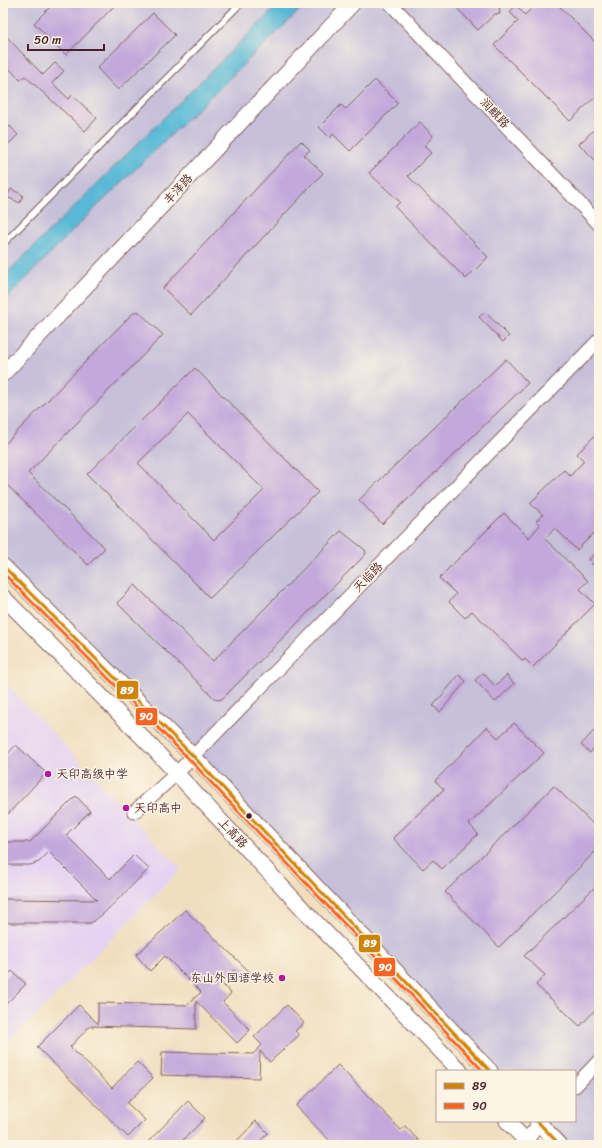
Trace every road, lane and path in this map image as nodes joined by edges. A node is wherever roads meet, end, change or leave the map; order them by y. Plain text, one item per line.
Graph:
1 (241, 3) edge
2 (353, 3) edge
3 (390, 3) edge
4 (599, 224) edge
5 (3, 244) edge
6 (599, 340) edge
7 (3, 374) edge
8 (3, 566) edge
9 (3, 597) edge
10 (193, 756) junction
11 (177, 773) junction
12 (134, 812) dead end
13 (599, 1061) edge
14 (459, 1070) edge
15 (489, 1070) edge
16 (576, 1085) edge
17 (508, 1122) edge
18 (540, 1122) edge
19 (526, 1143) edge
20 (560, 1145) edge

1 - 5 lane
2 - 7 main road, 丰泽路
3 - 4 street, 润麒路
6 - 10 street, 天临路
8 - 10 main road, 上高路
9 - 11 main road, 上高路
10 - 11 street, 天临路
10 - 15 main road, 上高路
11 - 12 street, 天临路
11 - 14 main road, 上高路
13 - 16 street
17 - 19 main road
18 - 19 street
18 - 20 main road

